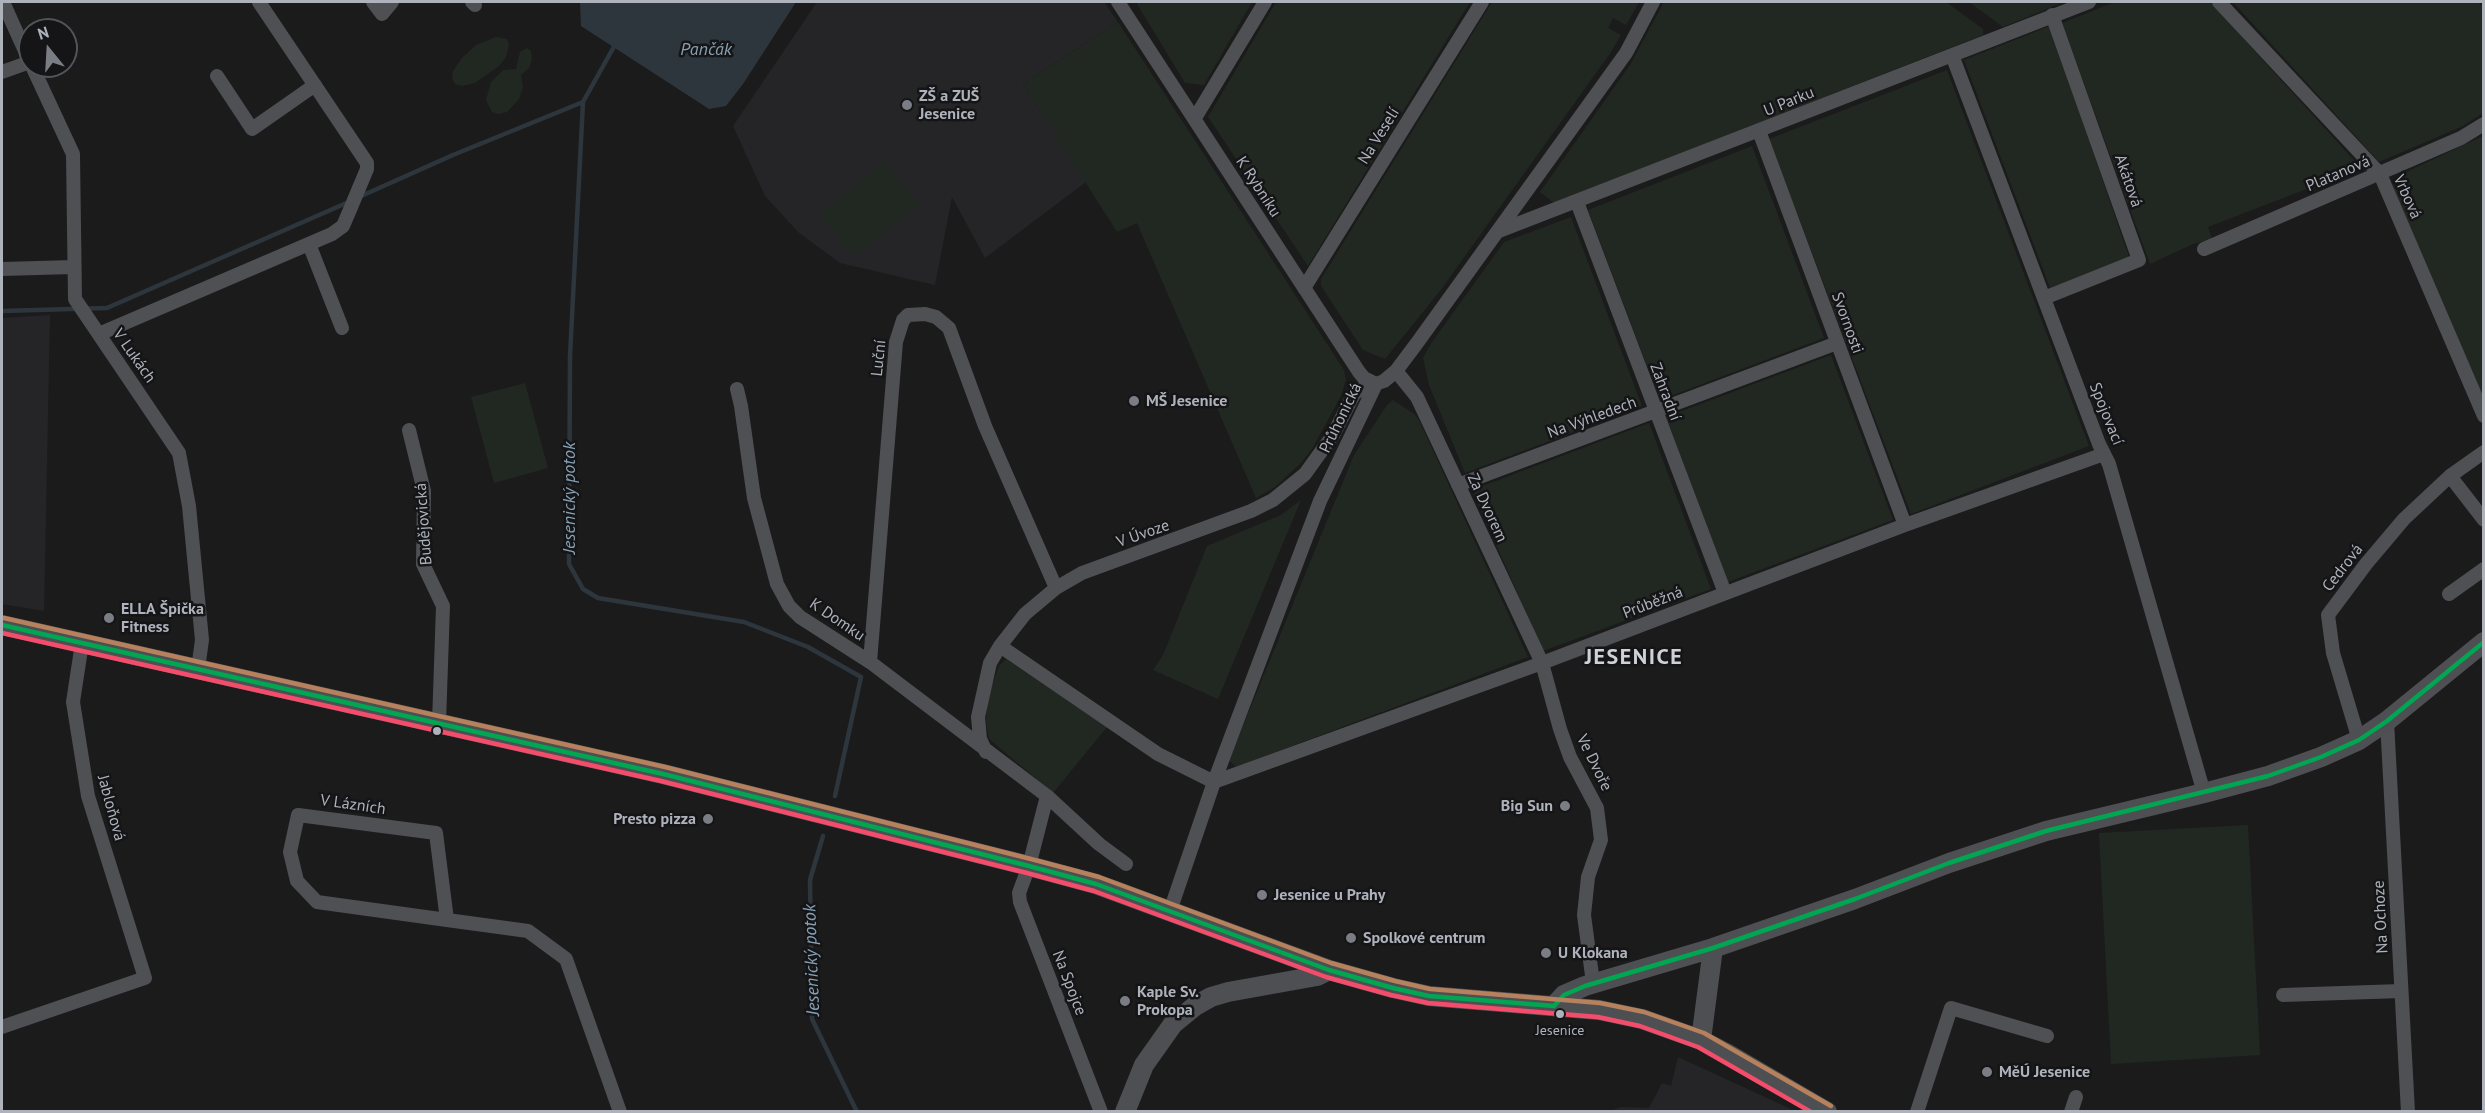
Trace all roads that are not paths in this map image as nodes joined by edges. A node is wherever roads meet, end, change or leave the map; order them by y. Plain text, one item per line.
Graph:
1 (3, 2) edge
2 (259, 2) edge
3 (374, 2) edge
4 (392, 2) edge
5 (1118, 2) edge
6 (1265, 2) edge
7 (1482, 2) edge
8 (1653, 2) edge
9 (2089, 2) edge
10 (2219, 2) edge
11 (2052, 15) junction
12 (18, 36) edge
13 (1952, 55) junction
14 (18, 67) edge
15 (2, 72) edge
16 (217, 76) dead end
17 (37, 78) edge
18 (315, 85) junction
19 (1195, 118) junction
20 (2484, 124) edge
21 (1759, 131) junction
22 (2380, 174) junction
23 (1577, 202) junction
24 (1499, 231) junction
25 (309, 244) junction
26 (2204, 249) dead end
27 (74, 267) junction
28 (2, 269) edge
29 (1304, 288) junction
30 (2044, 298) junction
31 (342, 328) dead end
32 (99, 334) junction
33 (1837, 343) junction
34 (1396, 371) junction
35 (1376, 384) junction
36 (737, 389) dead end
37 (1655, 412) junction
38 (2484, 416) edge
39 (410, 430) dead end
40 (2484, 452) edge
41 (2104, 454) junction
42 (2450, 476) junction
43 (1458, 485) junction
44 (2484, 520) edge
45 (1905, 525) junction
46 (2484, 569) edge
47 (1056, 588) junction
48 (1725, 593) junction
49 (2449, 594) dead end
50 (2, 625) edge
51 (2484, 642) edge
52 (82, 643) junction
53 (1000, 646) junction
54 (870, 662) junction
55 (1542, 663) junction
56 (198, 669) junction
57 (2387, 721) junction
58 (439, 723) junction
59 (2359, 740) junction
60 (986, 752) junction
61 (1214, 782) junction
62 (2204, 793) junction
63 (1047, 796) junction
64 (1126, 864) dead end
65 (1029, 866) junction
66 (1170, 911) junction
67 (447, 920) junction
68 (1713, 948) junction
69 (1329, 970) junction
70 (1593, 983) junction
71 (2401, 991) junction
72 (2283, 995) dead end
73 (1554, 1006) junction
74 (2, 1027) edge
75 (2047, 1036) dead end
76 (1701, 1040) junction
77 (2076, 1097) dead end
78 (620, 1112) edge
79 (1101, 1112) edge
80 (1125, 1112) edge
81 (1827, 1112) edge
82 (1917, 1112) edge
83 (2072, 1112) edge
84 (2408, 1112) edge

1 - 12 street, V Lukách
2 - 18 street
3 - 4 street
5 - 19 street, K Rybníku
6 - 19 street
7 - 29 street, Na Veselí
8 - 24 street, Průhonická
9 - 11 street, U Parku
10 - 22 street, Vrbová
11 - 13 street, U Parku
11 - 30 street, Akátová
13 - 21 street, U Parku
13 - 30 street, Spojovací
14 - 15 street
16 - 18 street
17 - 27 street, V Lukách
18 - 25 street
19 - 29 street, K Rybníku
20 - 22 street, Platanová
21 - 23 street, U Parku
21 - 33 street, Svornosti
22 - 26 street, Platanová
22 - 38 street, Vrbová
23 - 24 street, U Parku
23 - 37 street, Zahradní
24 - 34 street, Průhonická
25 - 31 street
25 - 32 street
27 - 28 street
27 - 32 street, V Lukách
29 - 35 street, K Rybníku
30 - 41 street, Spojovací
32 - 56 street, V Lukách
33 - 37 street, Na Výhledech
33 - 45 street, Svornosti
34 - 35 street, Průhonická
34 - 43 street, Za Dvorem
35 - 47 street, V Úvoze
35 - 61 street, Průhonická
36 - 54 street, K Domku
37 - 43 street, Na Výhledech
37 - 48 street, Zahradní
39 - 58 street, Budějovická
40 - 42 street, Cedrová
41 - 45 street, Průběžná
41 - 62 street, Spojovací
42 - 44 street
42 - 59 street, Cedrová
43 - 55 street, Za Dvorem
45 - 48 street, Průběžná
46 - 49 street
47 - 53 street, V Úvoze
47 - 54 street, Luční
48 - 55 street, Průběžná
50 - 52 main road
51 - 57 main road
52 - 56 main road
52 - 74 street, Jabloňová
53 - 60 street, V Úvoze
53 - 61 street
54 - 60 street, K Domku
55 - 61 street, Průběžná
55 - 70 street, Ve Dvoře
56 - 58 main road
57 - 59 main road
57 - 71 street, Na Ochoze
58 - 65 main road
59 - 62 main road
60 - 63 street, K Domku
61 - 66 street, Průhonická
62 - 68 main road
63 - 64 street, K Domku
63 - 65 street
65 - 66 main road
65 - 79 street, Na Spojce
66 - 69 main road
67 - 67 street, V Lázních
67 - 78 street, V Lázních
68 - 70 main road
68 - 76 main road
69 - 73 main road
69 - 80 main road
70 - 73 main road
71 - 72 street
71 - 84 street, Na Ochoze
73 - 76 main road
75 - 82 street
76 - 81 main road
77 - 83 street

